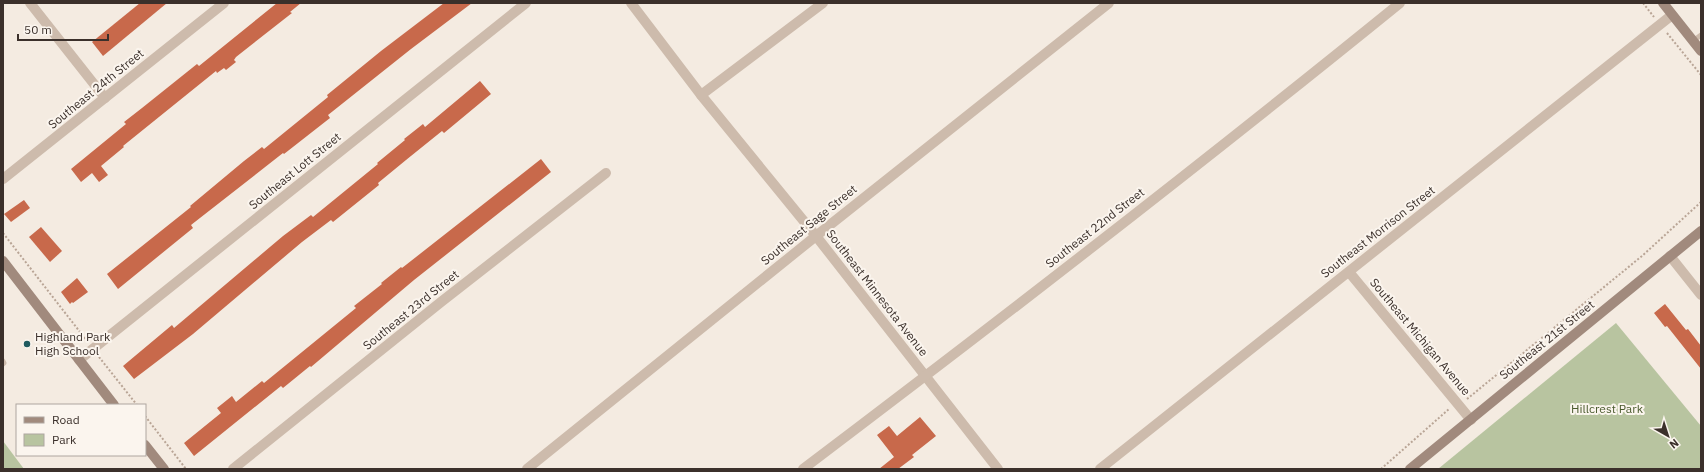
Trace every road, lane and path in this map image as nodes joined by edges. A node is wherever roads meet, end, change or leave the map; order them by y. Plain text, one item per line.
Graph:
1 (30, 3) edge
2 (224, 3) edge
3 (526, 3) edge
4 (631, 3) edge
5 (823, 3) edge
6 (1109, 3) edge
7 (1400, 3) edge
8 (1643, 3) edge
9 (1663, 3) edge
10 (1672, 15) junction
11 (1660, 24) junction
12 (1697, 38) edge
13 (1701, 52) edge
14 (1701, 76) edge
15 (701, 95) junction
16 (105, 98) junction
17 (606, 173) dead end
18 (3, 179) edge
19 (1701, 202) edge
20 (1701, 231) edge
21 (3, 233) edge
22 (816, 236) junction
23 (1670, 256) junction
24 (3, 261) edge
25 (1349, 272) junction
26 (1701, 295) edge
27 (93, 349) junction
28 (79, 360) junction
29 (926, 376) junction
30 (113, 404) edge
31 (136, 404) edge
32 (1458, 404) junction
33 (146, 417) edge
34 (1471, 420) junction
35 (146, 446) edge
36 (164, 469) edge
37 (186, 469) edge
38 (233, 469) edge
39 (527, 469) edge
40 (803, 469) edge
41 (998, 469) edge
42 (1100, 469) edge
43 (1381, 469) edge
44 (1410, 469) edge

1 - 16 street
2 - 16 street, Southeast 24th Street
3 - 27 street, Southeast Lott Street
4 - 15 street, Southeast Minnesota Avenue
5 - 15 street
6 - 22 street, Southeast Sage Street
7 - 29 street, Southeast 22nd Street
8 - 11 path
9 - 10 main road
10 - 11 street, Southeast Morrison Street
10 - 12 main road
11 - 14 path
11 - 25 street, Southeast Morrison Street
12 - 13 main road
15 - 22 street, Southeast Minnesota Avenue
16 - 18 street, Southeast 24th Street
17 - 38 street, Southeast 23rd Street
19 - 32 path
20 - 23 main road, Southeast 21st Street
21 - 27 path
22 - 29 street, Southeast Minnesota Avenue
22 - 39 street, Southeast Sage Street
23 - 26 street
23 - 34 main road, Southeast 21st Street
24 - 28 main road
25 - 32 street, Southeast Michigan Avenue
25 - 42 street, Southeast Morrison Street
27 - 28 street, Southeast Lott Street
27 - 31 path
28 - 30 main road
29 - 40 street, Southeast 22nd Street
29 - 41 street, Southeast Minnesota Avenue
32 - 34 street, Southeast Michigan Avenue
32 - 43 path
33 - 37 path
34 - 44 main road, Southeast 21st Street
35 - 36 main road

